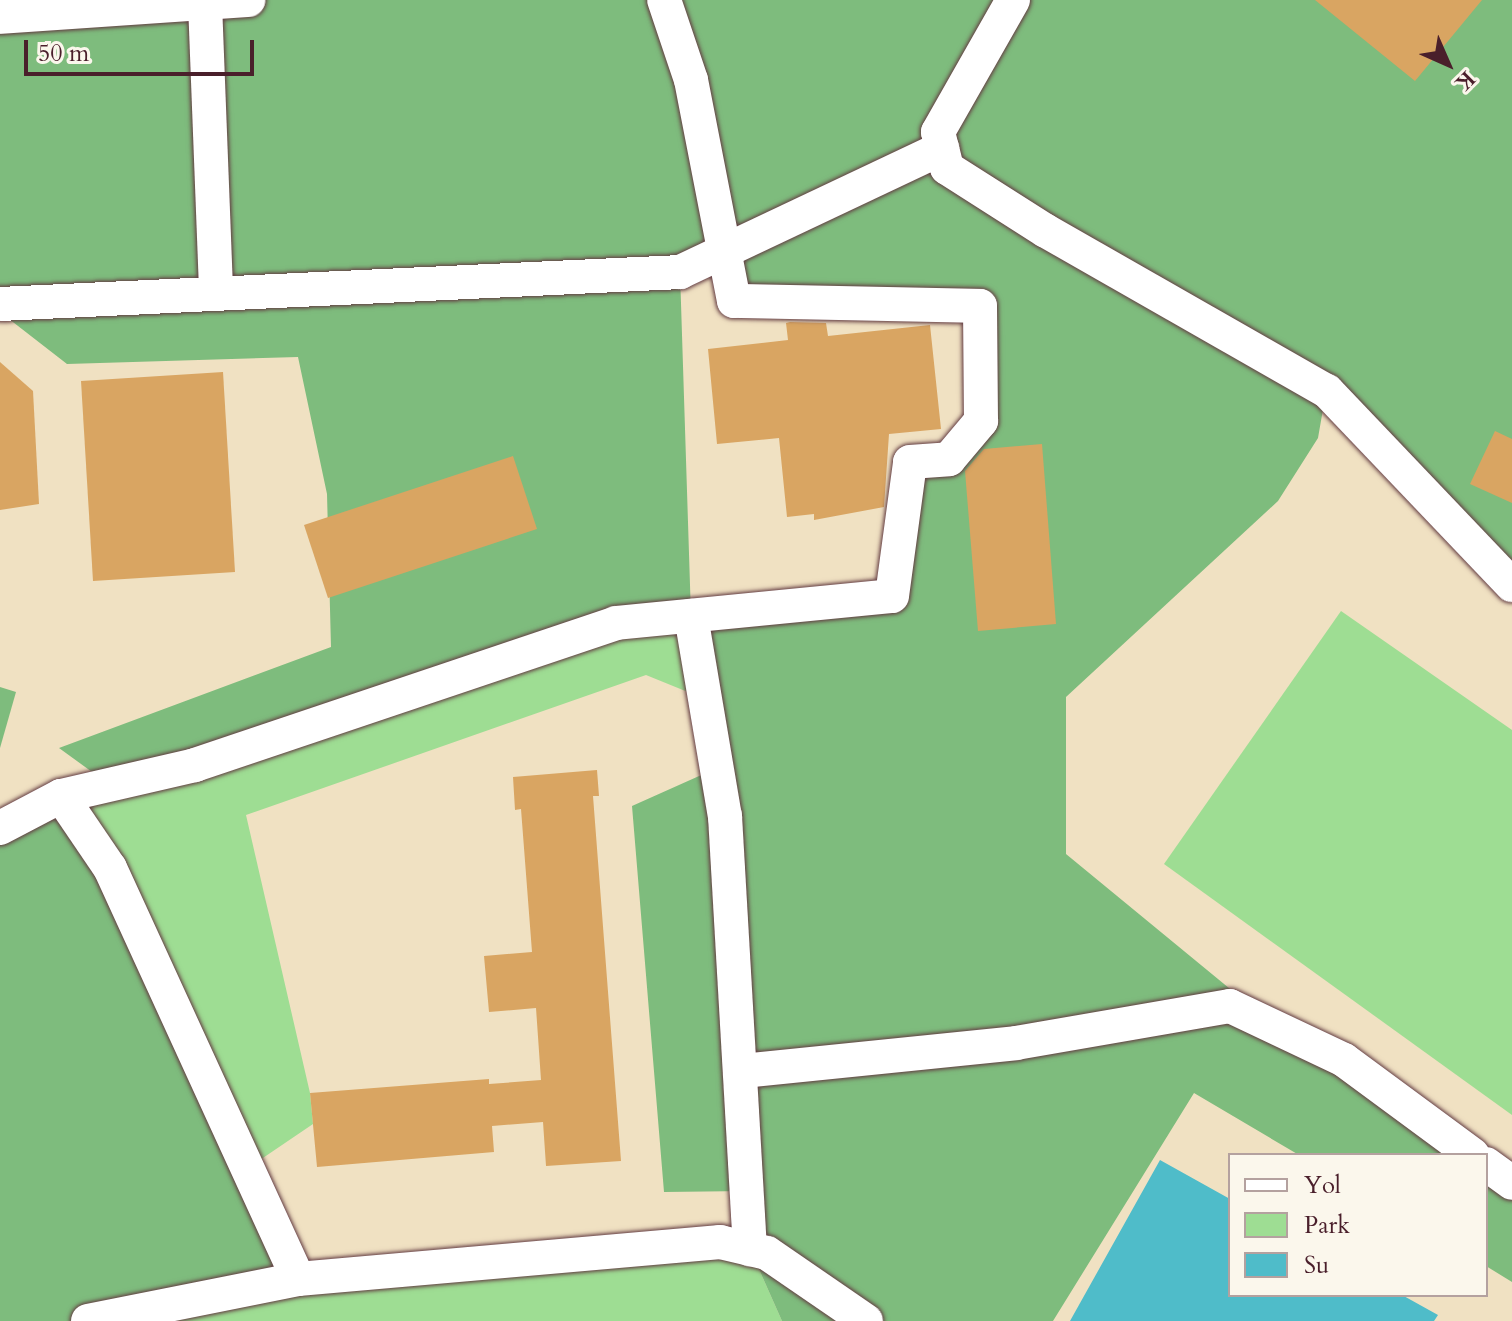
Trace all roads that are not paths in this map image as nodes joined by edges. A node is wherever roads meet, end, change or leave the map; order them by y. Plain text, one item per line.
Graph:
1 (248, 0) edge
2 (664, 0) edge
3 (1013, 0) edge
4 (205, 3) junction
5 (0, 17) edge
6 (942, 148) junction
7 (722, 252) junction
8 (216, 290) junction
9 (0, 304) edge
10 (1512, 585) edge
11 (691, 616) junction
12 (61, 796) junction
13 (0, 828) edge
14 (742, 1071) junction
15 (1470, 1153) edge
16 (1488, 1165) edge
17 (1512, 1183) edge
18 (750, 1249) junction
19 (298, 1279) junction
20 (145, 1315) edge
21 (88, 1321) edge
22 (866, 1321) edge

1 - 4 lane
2 - 7 lane
3 - 6 lane
4 - 5 lane
4 - 8 lane
6 - 7 lane
6 - 10 lane
7 - 8 lane
7 - 11 lane
8 - 9 lane
11 - 12 lane
11 - 14 lane
12 - 13 lane
12 - 19 lane
14 - 15 lane
14 - 18 lane
16 - 17 lane
18 - 19 lane
18 - 22 lane
19 - 20 lane
20 - 21 lane

